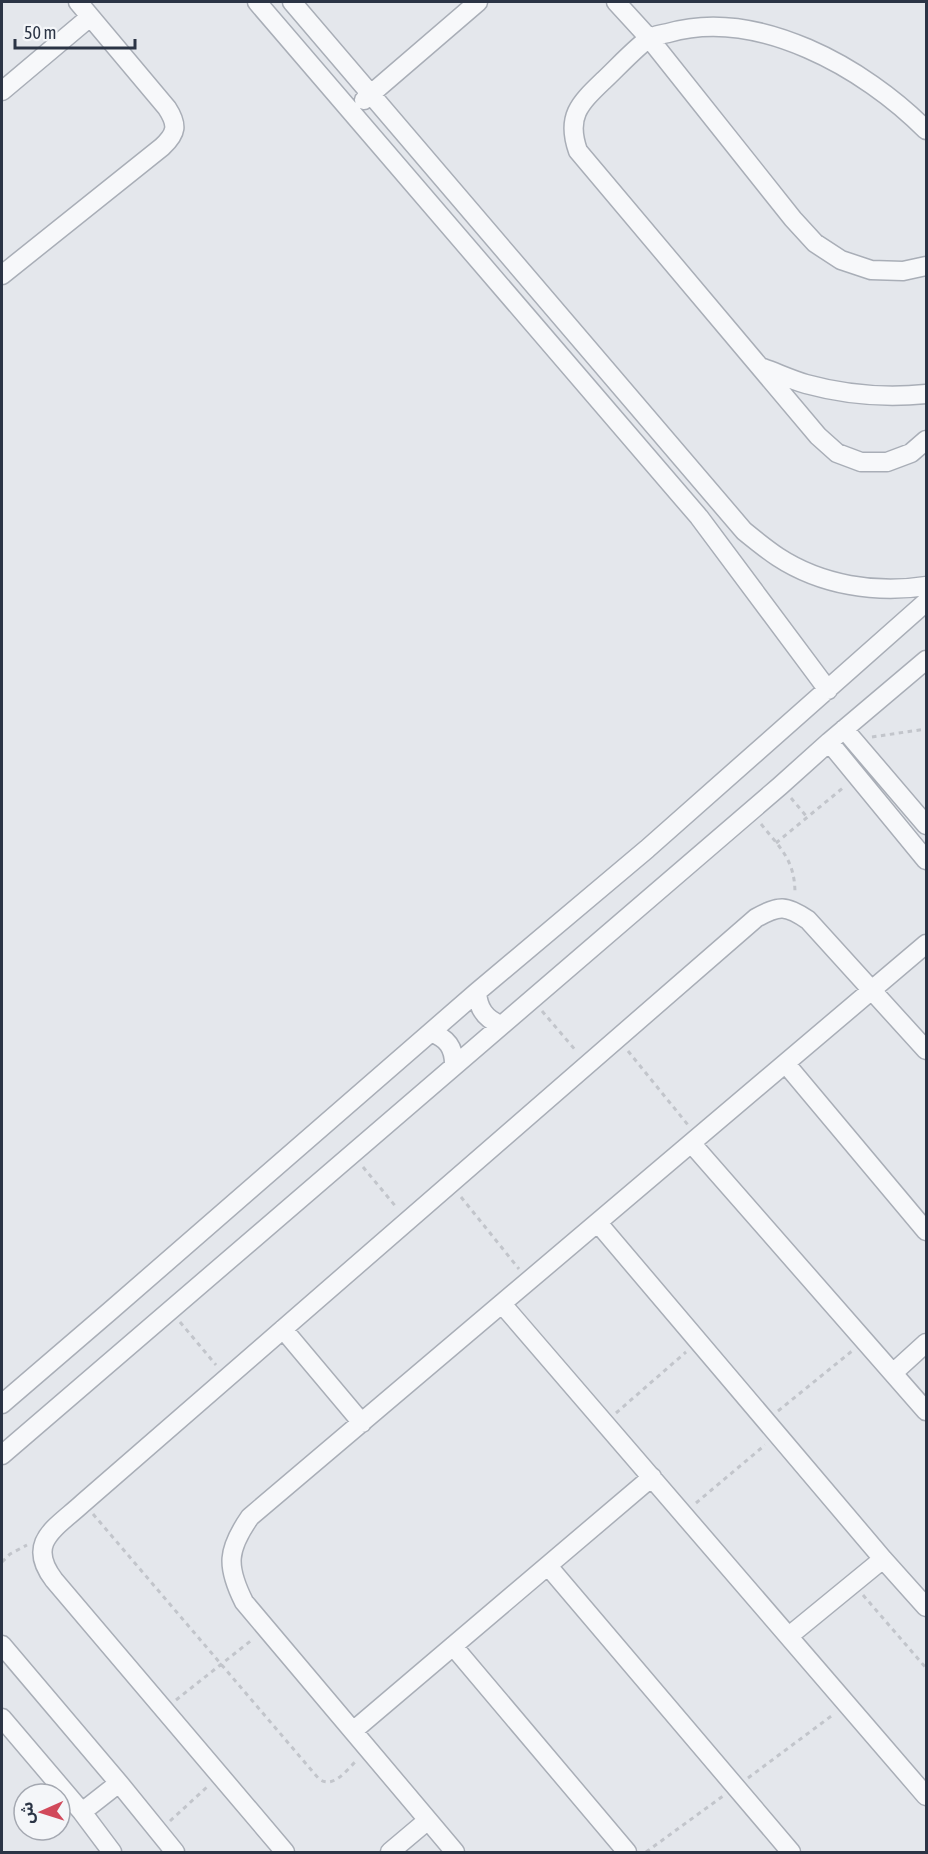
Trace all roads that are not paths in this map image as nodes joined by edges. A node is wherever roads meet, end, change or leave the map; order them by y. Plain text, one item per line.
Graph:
1 (78, 2) edge
2 (257, 2) edge
3 (292, 2) edge
4 (478, 2) edge
5 (616, 2) edge
6 (90, 17) junction
7 (649, 38) junction
8 (2, 92) edge
9 (372, 93) junction
10 (352, 111) junction
11 (927, 130) edge
12 (927, 266) edge
13 (2, 274) edge
14 (761, 367) junction
15 (927, 394) edge
16 (927, 440) edge
17 (927, 586) edge
18 (927, 602) edge
19 (927, 660) edge
20 (828, 690) junction
21 (849, 734) junction
22 (829, 742) junction
23 (899, 793) junction
24 (882, 807) junction
25 (927, 825) edge
26 (927, 860) edge
27 (927, 944) edge
28 (873, 990) junction
29 (477, 992) junction
30 (501, 1025) junction
31 (432, 1032) junction
32 (927, 1050) edge
33 (454, 1064) junction
34 (786, 1064) junction
35 (695, 1141) junction
36 (598, 1223) junction
37 (927, 1231) edge
38 (502, 1304) junction
39 (283, 1329) junction
40 (927, 1342) edge
41 (893, 1373) junction
42 (2, 1404) edge
43 (927, 1411) edge
44 (362, 1423) junction
45 (2, 1455) edge
46 (652, 1477) junction
47 (883, 1559) junction
48 (548, 1566) junction
49 (927, 1607) edge
50 (789, 1636) junction
51 (2, 1645) edge
52 (453, 1646) junction
53 (2, 1718) edge
54 (353, 1731) junction
55 (119, 1783) junction
56 (927, 1796) edge
57 (82, 1812) junction
58 (428, 1820) junction
59 (112, 1852) edge
60 (175, 1852) edge
61 (285, 1852) edge
62 (390, 1852) edge
63 (455, 1852) edge
64 (627, 1852) edge
65 (791, 1852) edge

1 - 6 street
2 - 10 street
3 - 9 street
4 - 9 street
5 - 7 street
6 - 8 street
6 - 13 street
7 - 11 street
7 - 12 street
7 - 14 street
9 - 10 street
9 - 17 street
10 - 20 street
14 - 15 street
14 - 16 street
18 - 20 street
19 - 21 street
20 - 29 street
21 - 22 street
21 - 23 street
22 - 24 street
22 - 30 street
23 - 24 street
23 - 25 street
24 - 26 street
27 - 28 street
28 - 32 street
28 - 34 street
28 - 39 street
29 - 30 street
29 - 31 street
30 - 33 street
31 - 33 street
31 - 42 street
33 - 45 street
34 - 35 street
34 - 37 street
35 - 36 street
35 - 41 street
36 - 38 street
36 - 47 street
38 - 44 street
38 - 46 street
39 - 44 street
39 - 61 street
40 - 41 street
41 - 43 street
44 - 54 street
46 - 48 street
46 - 50 street
47 - 49 street
47 - 50 street
48 - 52 street
48 - 65 street
50 - 56 street
51 - 55 street
52 - 54 street
52 - 64 street
53 - 57 street
54 - 58 street
55 - 57 street
55 - 60 street
57 - 59 street
58 - 62 street
58 - 63 street

